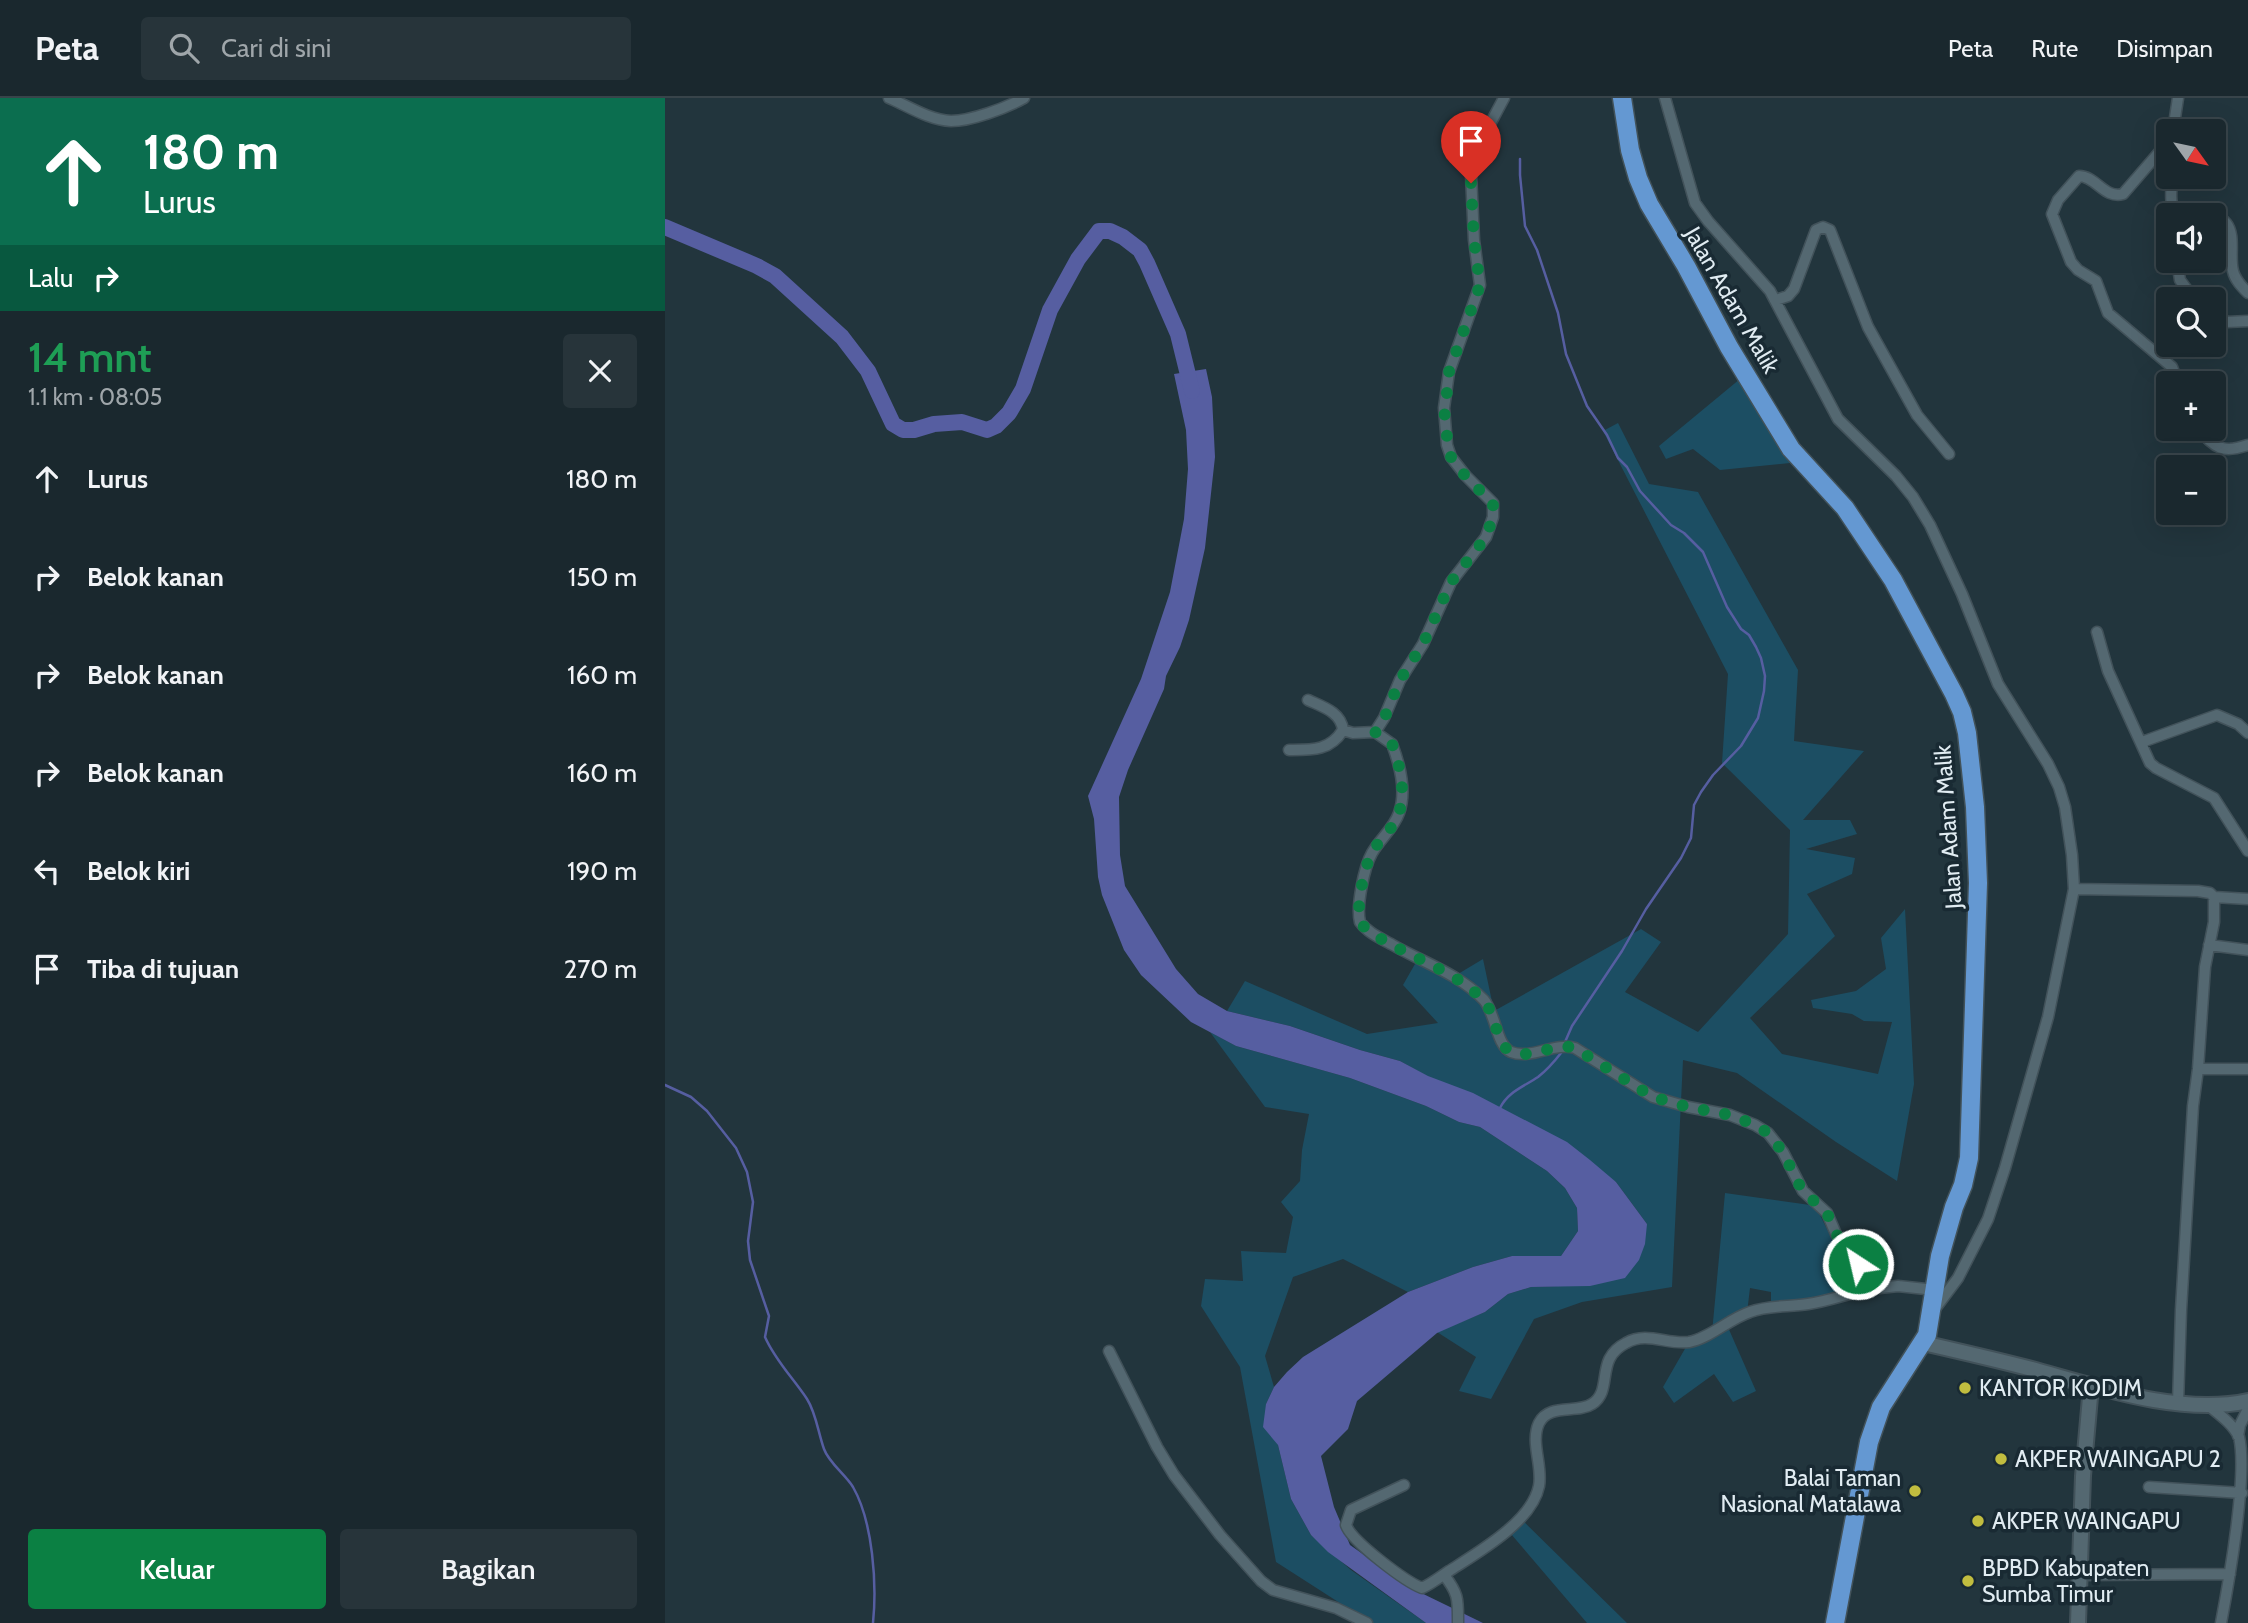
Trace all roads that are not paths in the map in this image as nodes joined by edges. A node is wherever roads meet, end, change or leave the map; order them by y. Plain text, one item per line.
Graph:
1 (889, 98) edge
2 (1024, 98) edge
3 (1504, 98) edge
4 (1622, 98) edge
5 (1665, 98) edge
6 (2178, 98) edge
7 (2175, 119) edge
8 (2156, 156) edge
9 (2226, 224) edge
10 (2248, 293) edge
11 (1776, 300) junction
12 (2226, 321) edge
13 (2248, 321) edge
14 (2174, 371) edge
15 (2211, 441) edge
16 (2248, 445) edge
17 (1949, 454) dead end
18 (2097, 632) dead end
19 (1308, 699) dead end
20 (1343, 730) junction
21 (1375, 732) junction
22 (2248, 733) edge
23 (2142, 743) junction
24 (1289, 750) dead end
25 (2248, 851) edge
26 (2074, 889) junction
27 (2214, 897) junction
28 (2248, 900) edge
29 (2209, 945) junction
30 (2248, 950) edge
31 (2198, 1069) junction
32 (2248, 1069) edge
33 (1870, 1289) junction
34 (1935, 1290) junction
35 (1931, 1313) junction
36 (1923, 1343) junction
37 (1109, 1351) dead end
38 (2091, 1386) junction
39 (2248, 1401) edge
40 (2178, 1403) junction
41 (2209, 1406) junction
42 (2248, 1409) edge
43 (2238, 1436) junction
44 (1404, 1485) dead end
45 (2150, 1487) dead end
46 (2242, 1493) junction
47 (2243, 1521) edge
48 (2230, 1574) junction
49 (1444, 1575) junction
50 (2079, 1575) junction
51 (1367, 1623) edge
52 (1458, 1623) edge
53 (1835, 1623) edge
54 (2078, 1623) edge
55 (2221, 1623) edge

1 - 2 street
3 - 21 street
4 - 34 highway, Jalan Adam Malik
5 - 11 street
6 - 7 street
8 - 14 street
9 - 10 street
11 - 17 street
11 - 26 street
12 - 13 street
15 - 16 street
18 - 23 street
19 - 20 street
20 - 21 street
20 - 24 street
21 - 33 street
22 - 23 street
23 - 25 street
26 - 27 street
26 - 35 street
27 - 28 street
27 - 29 street
29 - 30 street
29 - 31 street
31 - 32 street
31 - 40 street
33 - 34 street
33 - 49 street
34 - 35 highway, Jalan Adam Malik
35 - 36 highway, Jalan Adam Malik
36 - 38 street
36 - 53 highway, Jalan Adam Malik
37 - 51 street
38 - 40 street
38 - 50 street
39 - 41 street
40 - 41 street
41 - 43 street
42 - 43 street
43 - 46 street
44 - 49 street
45 - 46 street
46 - 47 street
47 - 48 street
48 - 50 street
48 - 55 street
49 - 52 street
50 - 54 street

